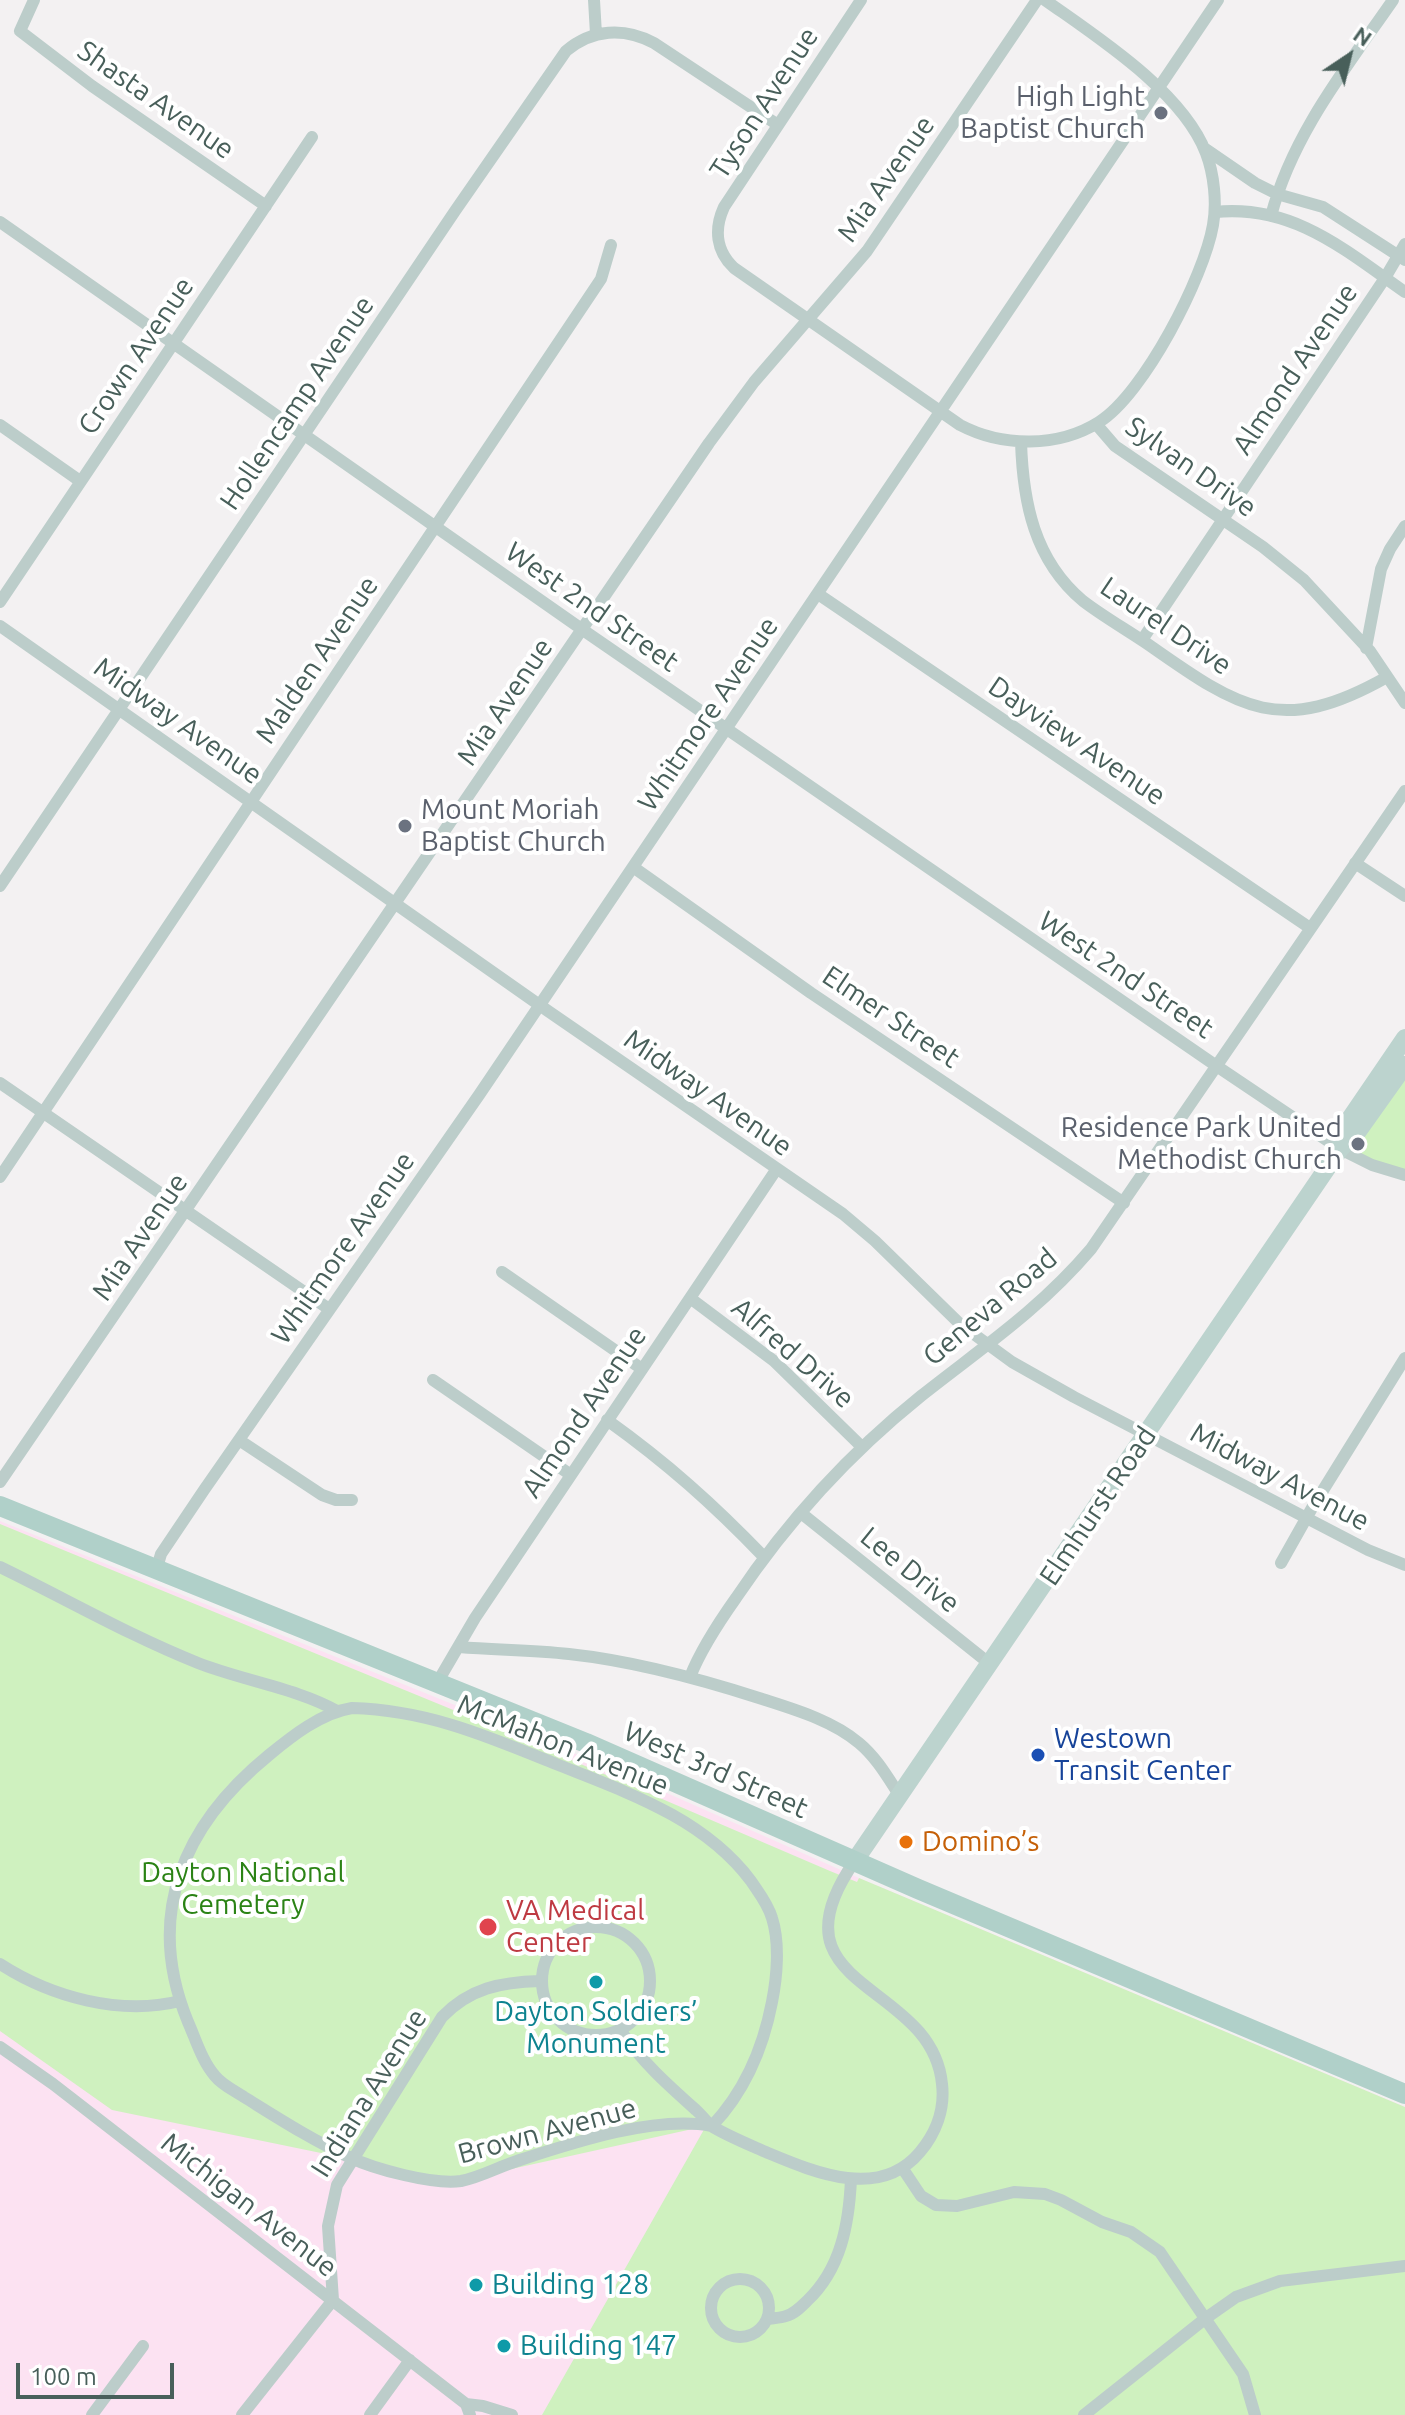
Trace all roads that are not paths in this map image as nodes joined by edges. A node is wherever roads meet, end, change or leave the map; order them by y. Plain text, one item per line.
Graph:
1 (34, 0) edge
2 (594, 0) edge
3 (1037, 0) edge
4 (1045, 0) edge
5 (1218, 0) edge
6 (1393, 0) edge
7 (858, 1) edge
8 (596, 34) junction
9 (1157, 88) junction
10 (778, 125) junction
11 (312, 137) dead end
12 (1204, 148) junction
13 (1277, 194) junction
14 (266, 206) junction
15 (1215, 212) junction
16 (1271, 216) junction
17 (0, 222) edge
18 (718, 237) joint
19 (611, 245) dead end
20 (1402, 253) edge
21 (1385, 278) junction
22 (1405, 292) edge
23 (809, 320) junction
24 (174, 345) junction
25 (939, 411) junction
26 (1096, 424) junction
27 (0, 425) edge
28 (304, 435) junction
29 (1021, 442) junction
30 (80, 481) junction
31 (1222, 519) junction
32 (1405, 526) edge
33 (435, 528) junction
34 (818, 594) junction
35 (0, 602) edge
36 (0, 626) edge
37 (583, 630) junction
38 (1142, 640) junction
39 (1366, 648) junction
40 (1387, 677) junction
41 (1405, 703) edge
42 (118, 708) junction
43 (726, 730) junction
44 (1405, 791) edge
45 (251, 801) junction
46 (1355, 863) junction
47 (633, 867) junction
48 (0, 886) edge
49 (1405, 896) edge
50 (397, 904) junction
51 (1310, 928) junction
52 (539, 1004) junction
53 (1405, 1038) edge
54 (1405, 1065) edge
55 (1218, 1067) junction
56 (0, 1083) edge
57 (43, 1112) junction
58 (1340, 1149) junction
59 (776, 1170) junction
60 (1405, 1175) edge
61 (0, 1177) edge
62 (1124, 1203) junction
63 (187, 1211) junction
64 (502, 1272) dead end
65 (690, 1298) junction
66 (329, 1309) junction
67 (988, 1346) junction
68 (1405, 1358) edge
69 (642, 1369) junction
70 (433, 1380) dead end
71 (607, 1420) junction
72 (1146, 1434) junction
73 (239, 1440) junction
74 (862, 1447) junction
75 (571, 1475) junction
76 (0, 1482) edge
77 (352, 1500) dead end
78 (0, 1506) edge
79 (801, 1513) junction
80 (1307, 1518) junction
81 (764, 1557) junction
82 (1281, 1563) dead end
83 (1405, 1565) edge
84 (0, 1567) edge
85 (156, 1571) junction
86 (459, 1647) junction
87 (990, 1664) junction
88 (690, 1677) junction
89 (437, 1683) junction
90 (337, 1711) junction
91 (900, 1796) junction
92 (854, 1862) junction
93 (0, 1964) edge
94 (540, 1981) junction
95 (180, 2001) junction
96 (621, 2031) junction
97 (0, 2047) edge
98 (1405, 2094) edge
99 (712, 2126) junction
100 (351, 2159) junction
101 (903, 2169) junction
102 (851, 2179) junction
103 (1405, 2266) edge
104 (333, 2300) junction
105 (1206, 2318) junction
106 (767, 2319) junction
107 (143, 2346) dead end
108 (410, 2360) junction
109 (468, 2410) edge
110 (92, 2415) edge
111 (242, 2415) edge
112 (370, 2415) edge
113 (512, 2415) edge
114 (1084, 2415) edge
115 (1255, 2415) edge

1 - 14 street, Shasta Avenue
2 - 8 street
3 - 23 street, Mia Avenue
4 - 9 street
5 - 9 street, Whitmore Avenue
6 - 13 street
7 - 10 street, Tyson Avenue
8 - 10 street
8 - 28 street, Hollencamp Avenue
9 - 12 street
9 - 25 street, Whitmore Avenue
10 - 18 street, Tyson Avenue
11 - 14 street, Crown Avenue
12 - 13 street
12 - 15 street
13 - 16 street
13 - 20 street
14 - 24 street, Crown Avenue
15 - 16 street
15 - 26 street
16 - 21 street
17 - 24 street, West 2nd Street
18 - 23 street, Sylvan Drive
19 - 33 street, Malden Avenue
20 - 21 street, Almond Avenue
21 - 22 street
21 - 31 street, Almond Avenue
23 - 25 street, Sylvan Drive
23 - 37 street, Mia Avenue
24 - 28 street, West 2nd Street
24 - 30 street, Crown Avenue
25 - 29 street, Sylvan Drive
25 - 34 street, Whitmore Avenue
26 - 29 street, Sylvan Drive
26 - 31 street, Sylvan Drive
27 - 30 street
28 - 33 street, West 2nd Street
28 - 42 street, Hollencamp Avenue
29 - 38 street, Laurel Drive
30 - 35 street, Crown Avenue
31 - 38 street, Almond Avenue
31 - 39 street, Sylvan Drive
32 - 39 street
33 - 37 street, West 2nd Street
33 - 45 street, Malden Avenue
34 - 43 street, Whitmore Avenue
34 - 51 street, Dayview Avenue
36 - 42 street, Midway Avenue
37 - 43 street, West 2nd Street
37 - 50 street, Mia Avenue
38 - 40 street, Laurel Drive
39 - 40 street, Sylvan Drive
40 - 41 street, Sylvan Drive
42 - 45 street, Midway Avenue
42 - 48 street, Hollencamp Avenue
43 - 47 street, Whitmore Avenue
43 - 55 street, West 2nd Street
44 - 46 street, Geneva Road
45 - 50 street, Midway Avenue
45 - 57 street, Malden Avenue
46 - 49 street
46 - 51 street, Geneva Road
47 - 52 street, Whitmore Avenue
47 - 62 street, Elmer Street
50 - 52 street, Midway Avenue
50 - 63 street, Mia Avenue
51 - 55 street, Geneva Road
52 - 59 street, Midway Avenue
52 - 66 street, Whitmore Avenue
53 - 58 street, Elmhurst Road
54 - 58 street, Elmhurst Road
55 - 58 street, West 2nd Street
55 - 62 street, Geneva Road
56 - 57 street
57 - 61 street, Malden Avenue
57 - 63 street
58 - 60 street, West 2nd Street
58 - 72 street, Elmhurst Road
59 - 65 street, Almond Avenue
59 - 67 street, Midway Avenue
62 - 67 street, Geneva Road
63 - 66 street
63 - 76 street, Mia Avenue
64 - 69 street
65 - 69 street, Almond Avenue
65 - 74 street, Alfred Drive
66 - 73 street, Whitmore Avenue
67 - 72 street, Midway Avenue
67 - 74 street, Geneva Road
68 - 80 street
69 - 71 street, Almond Avenue
70 - 75 street
71 - 75 street, Almond Avenue
71 - 81 street
72 - 80 street, Midway Avenue
72 - 87 street, Elmhurst Road
73 - 77 street
73 - 85 street, Whitmore Avenue
74 - 79 street, Geneva Road
75 - 86 street, Almond Avenue
78 - 85 main road, West 3rd Street
79 - 81 street, Geneva Road
79 - 87 street, Lee Drive
80 - 82 street
80 - 83 street, Midway Avenue
81 - 88 street, Geneva Road
84 - 90 street, McMahon Avenue
85 - 89 main road, West 3rd Street
86 - 88 street
86 - 89 street, Almond Avenue
87 - 91 street, Elmhurst Road
88 - 91 street
89 - 92 main road, West 3rd Street
90 - 95 street, Brown Avenue
90 - 99 street, McMahon Avenue
91 - 92 street, Elmhurst Road
92 - 98 main road, West 3rd Street
92 - 101 street
93 - 95 street
94 - 96 street
94 - 96 street
94 - 100 street, Indiana Avenue
95 - 100 street, Brown Avenue
96 - 99 street
97 - 104 street, Michigan Avenue
99 - 100 street, Brown Avenue
99 - 102 street
100 - 104 street, Indiana Avenue
101 - 102 street
101 - 105 street
102 - 106 street
103 - 105 street
104 - 108 street, Michigan Avenue
104 - 111 street
105 - 114 street
105 - 115 street
106 - 106 street
107 - 110 street
108 - 109 street, Michigan Avenue
108 - 112 street
109 - 113 street, Michigan Avenue

